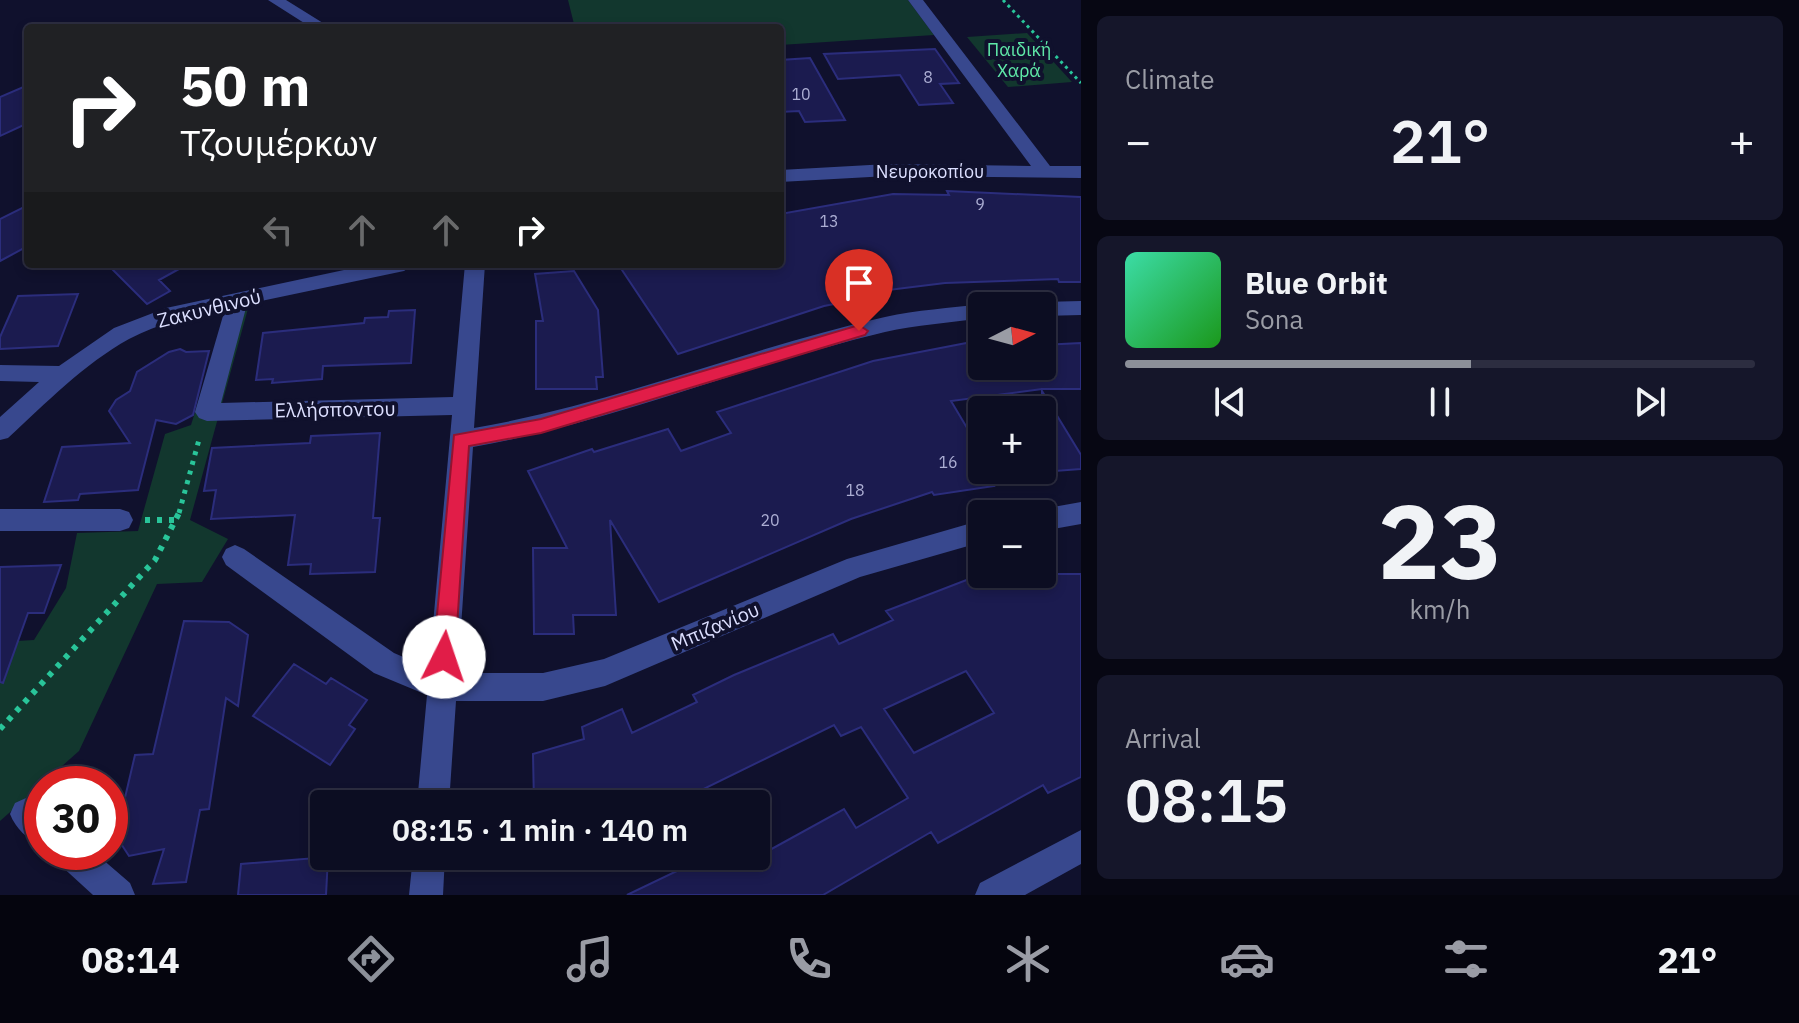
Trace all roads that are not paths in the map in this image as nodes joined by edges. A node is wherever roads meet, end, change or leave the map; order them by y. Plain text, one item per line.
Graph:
1 (275, 0) edge
2 (915, 0) edge
3 (316, 24) edge
4 (1044, 171) junction
5 (1081, 172) edge
6 (784, 176) edge
7 (382, 268) edge
8 (475, 268) edge
9 (238, 300) junction
10 (1081, 308) edge
11 (1056, 309) edge
12 (968, 313) edge
13 (0, 373) edge
14 (63, 374) junction
15 (463, 406) junction
16 (0, 431) edge
17 (460, 440) junction
18 (1081, 513) edge
19 (1056, 517) edge
20 (0, 520) edge
21 (120, 520) dead end
22 (968, 535) edge
23 (235, 557) dead end
24 (442, 687) junction
25 (434, 790) edge
26 (1081, 846) edge
27 (90, 870) edge
28 (428, 870) edge
29 (118, 895) edge
30 (426, 895) edge
31 (992, 895) edge

1 - 3 street
2 - 4 street
4 - 5 street, Νευροκοπίου
4 - 6 street, Νευροκοπίου
7 - 9 street, Ζακυνθινού
8 - 15 street
9 - 14 street, Ζακυνθινού
9 - 15 street, Ελλήσποντου
10 - 11 street
12 - 17 street
13 - 14 street
14 - 16 street, Ζακυνθινού
15 - 17 street
17 - 24 street
18 - 19 street
20 - 21 street
22 - 24 street, Μπιζανίου
23 - 24 street
24 - 25 street
26 - 31 street
27 - 29 street
28 - 30 street

